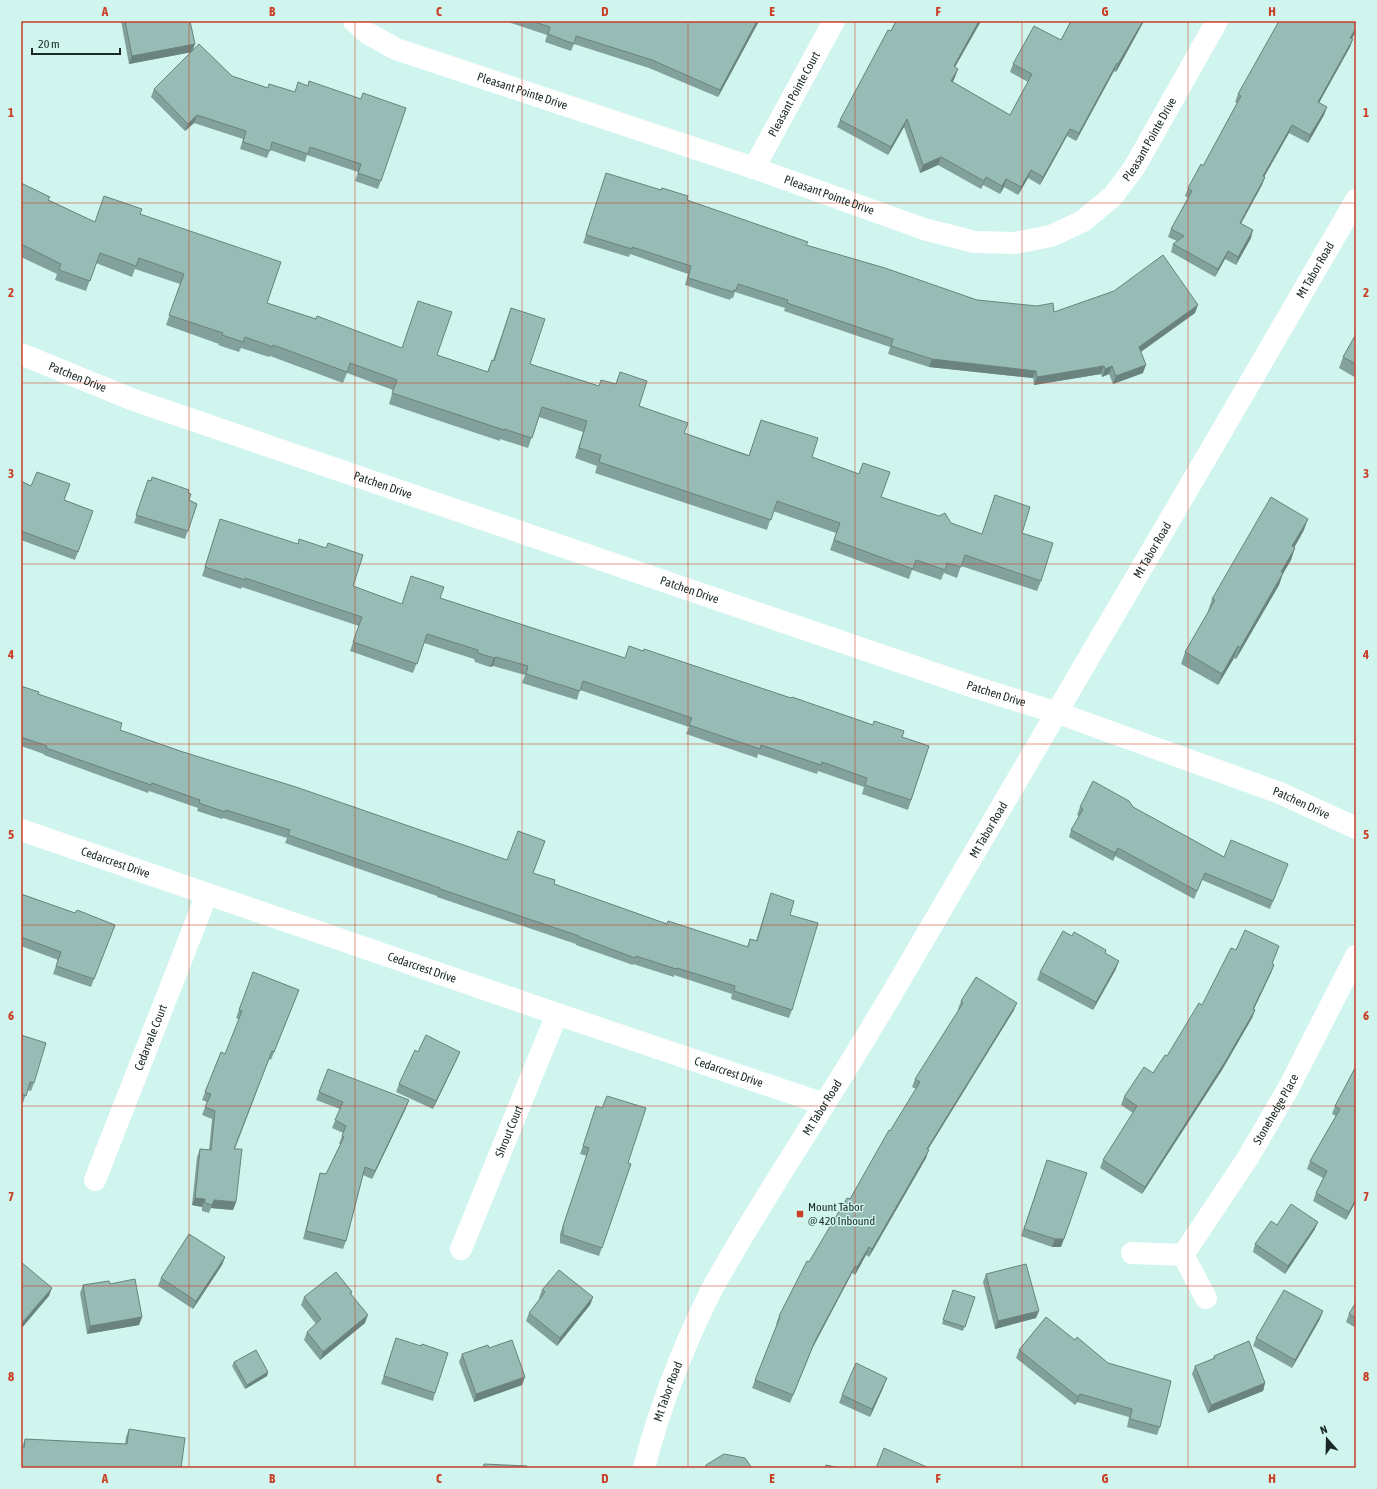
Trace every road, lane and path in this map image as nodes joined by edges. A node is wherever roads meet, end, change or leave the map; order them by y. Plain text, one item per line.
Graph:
1 (354, 21) edge
2 (834, 21) edge
3 (1217, 21) edge
4 (754, 168) junction
5 (1356, 200) edge
6 (21, 354) edge
7 (1058, 713) junction
8 (1356, 828) edge
9 (21, 830) edge
10 (207, 894) junction
11 (1356, 956) edge
12 (557, 1014) junction
13 (824, 1104) junction
14 (95, 1180) dead end
15 (461, 1249) dead end
16 (1132, 1253) dead end
17 (1183, 1256) junction
18 (1206, 1298) dead end
19 (644, 1468) edge

1 - 4 street, Pleasant Pointe Drive
2 - 4 street, Pleasant Pointe Court
3 - 4 street, Pleasant Pointe Drive
5 - 7 street, Mt Tabor Road
6 - 7 street, Patchen Drive
7 - 8 street, Patchen Drive
7 - 13 street, Mt Tabor Road
9 - 10 street, Cedarcrest Drive
10 - 12 street, Cedarcrest Drive
10 - 14 street, Cedarvale Court
11 - 17 street, Stonehedge Place
12 - 13 street, Cedarcrest Drive
12 - 15 street, Shrout Court
13 - 19 street, Mt Tabor Road
16 - 17 street
17 - 18 street

